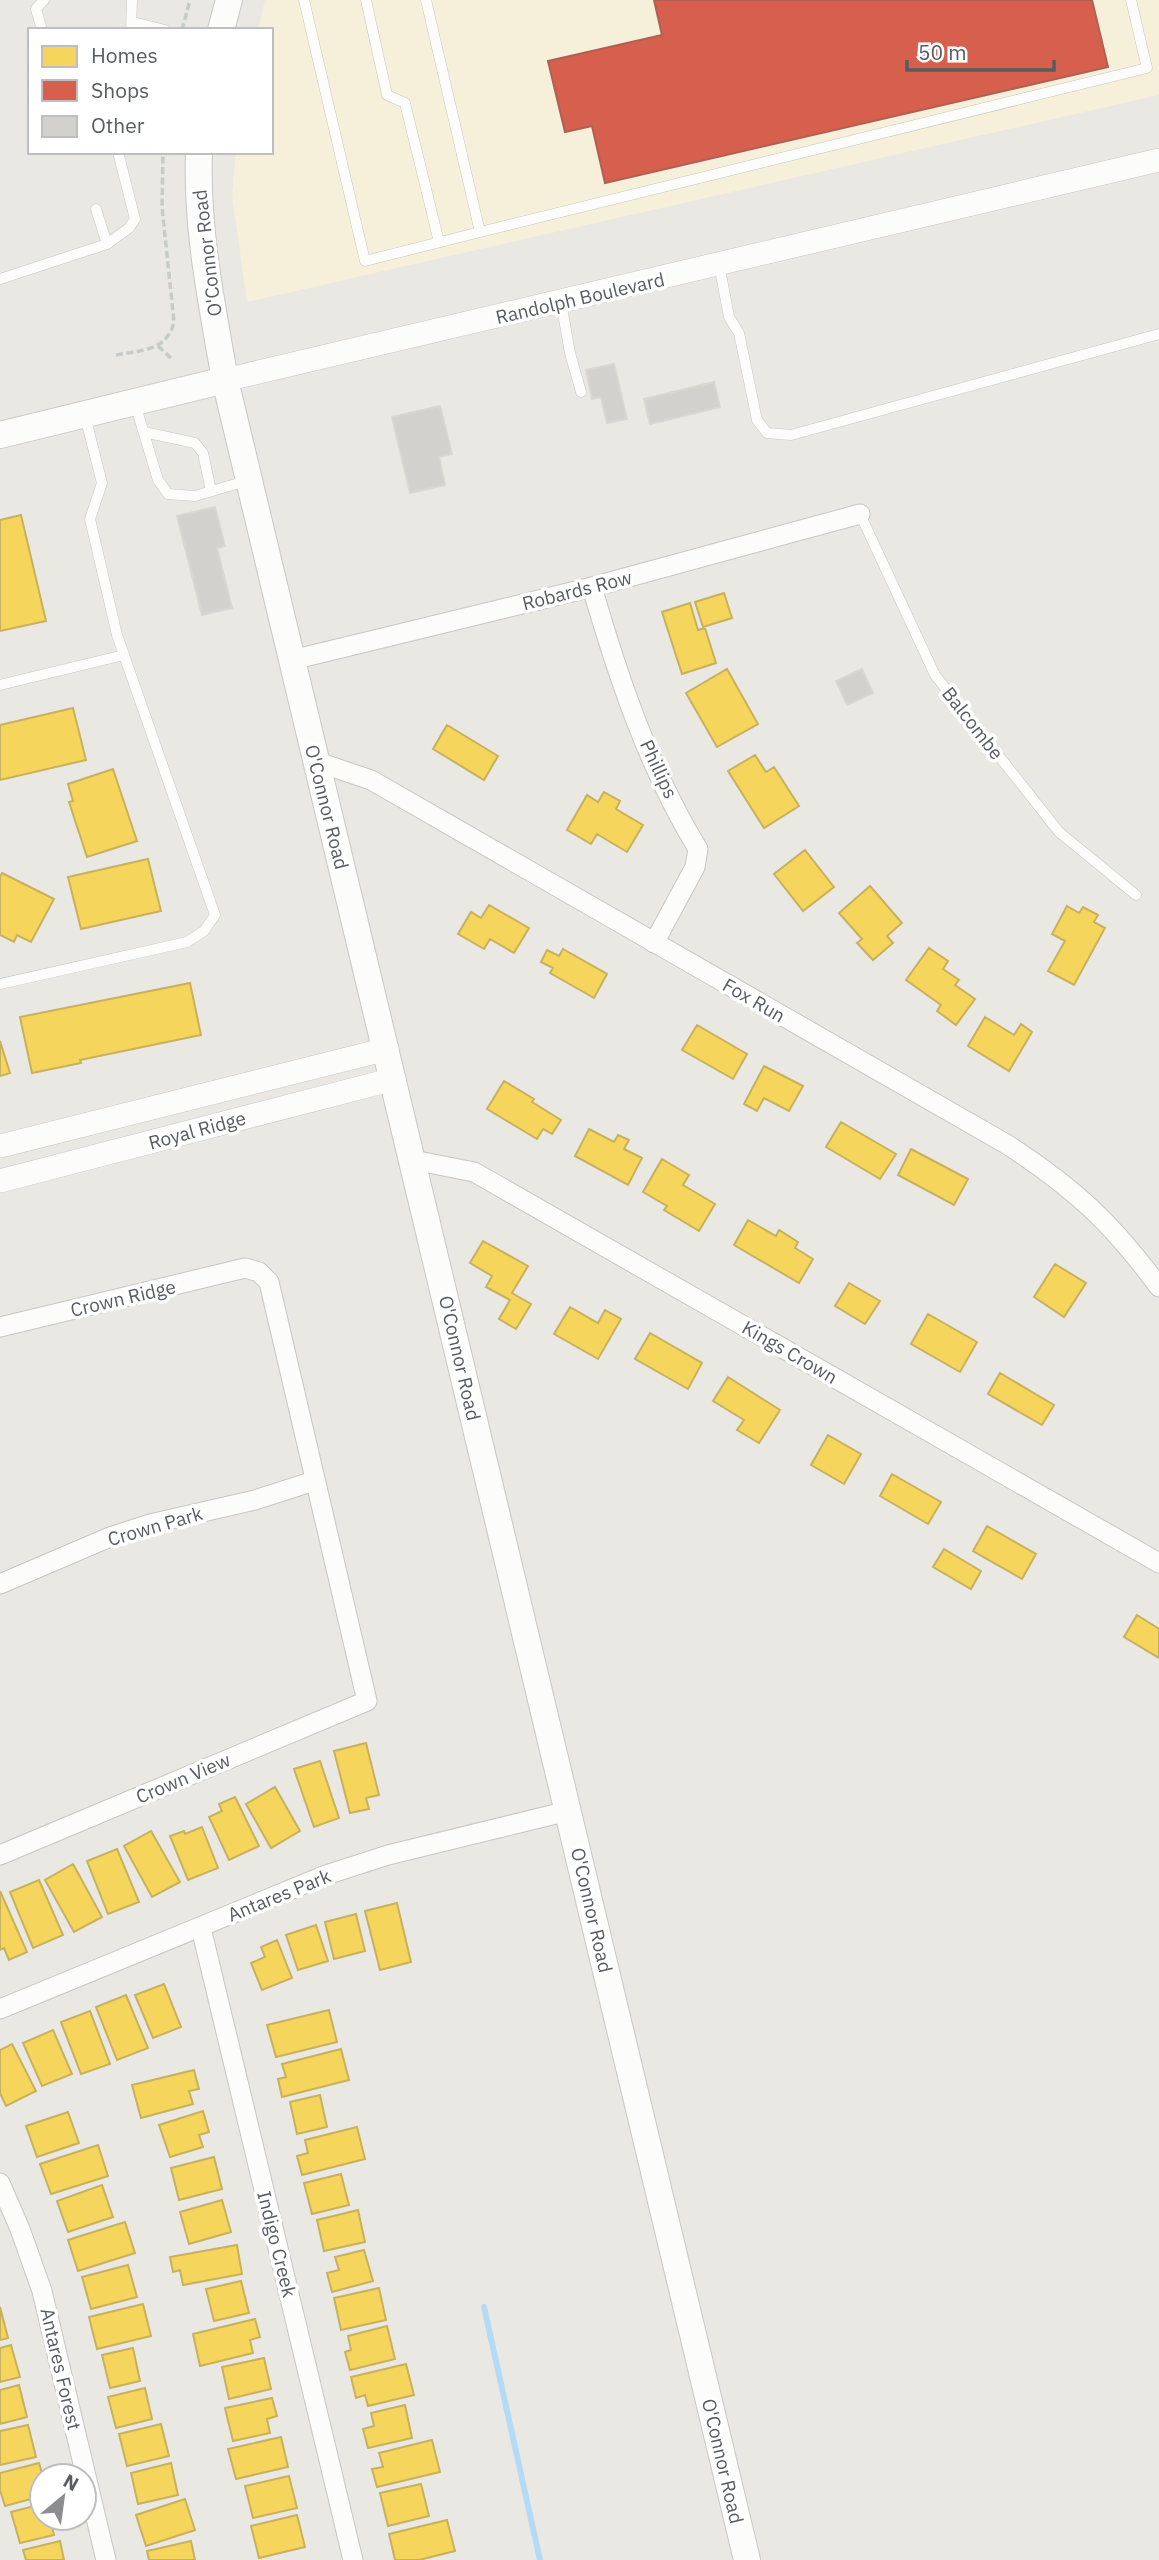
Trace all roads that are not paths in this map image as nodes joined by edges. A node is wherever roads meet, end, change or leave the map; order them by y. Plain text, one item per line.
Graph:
1 (44, 0) edge
2 (132, 0) edge
3 (229, 0) edge
4 (304, 0) edge
5 (366, 0) edge
6 (426, 0) edge
7 (1131, 0) edge
8 (132, 26) edge
9 (41, 28) edge
10 (222, 28) edge
11 (119, 154) edge
12 (199, 154) edge
13 (1159, 160) edge
14 (96, 209) dead end
15 (480, 232) junction
16 (439, 242) junction
17 (107, 244) junction
18 (719, 264) junction
19 (0, 279) edge
20 (561, 302) junction
21 (1159, 334) edge
22 (225, 380) junction
23 (582, 392) dead end
24 (135, 404) junction
25 (84, 415) junction
26 (144, 432) junction
27 (0, 435) edge
28 (249, 480) junction
29 (211, 491) junction
30 (860, 514) joint
31 (592, 587) junction
32 (124, 655) junction
33 (292, 660) junction
34 (0, 685) edge
35 (315, 761) junction
36 (1136, 895) dead end
37 (654, 943) junction
38 (0, 984) edge
39 (387, 1049) junction
40 (394, 1079) junction
41 (0, 1146) edge
42 (413, 1160) junction
43 (0, 1181) edge
44 (1159, 1287) edge
45 (0, 1327) edge
46 (314, 1481) junction
47 (1159, 1563) edge
48 (0, 1584) edge
49 (568, 1811) junction
50 (0, 1855) edge
51 (201, 1928) junction
52 (0, 2009) edge
53 (0, 2183) edge
54 (106, 2560) edge
55 (353, 2560) edge
56 (747, 2560) edge

1 - 9 lane
2 - 8 lane
3 - 10 main road
4 - 16 lane
5 - 16 lane
6 - 15 lane
7 - 15 lane
11 - 17 lane
12 - 22 main road, O'Connor Road
13 - 18 street, Randolph Boulevard
14 - 17 lane
15 - 16 lane
17 - 19 lane
18 - 20 street, Randolph Boulevard
18 - 21 lane
20 - 22 street, Randolph Boulevard
20 - 23 lane
22 - 24 main road, Randolph Boulevard
22 - 28 main road, O'Connor Road
24 - 25 main road, Randolph Boulevard
24 - 26 lane
25 - 27 main road, Randolph Boulevard
25 - 32 lane
26 - 29 lane
26 - 29 lane
28 - 29 lane
28 - 33 main road, O'Connor Road
30 - 31 street, Robards Row
30 - 36 lane, Balcombe
31 - 33 street, Robards Row
31 - 37 street, Phillips
32 - 34 lane
32 - 38 lane
33 - 35 main road, O'Connor Road
35 - 37 street, Fox Run
35 - 39 main road, O'Connor Road
37 - 44 street, Fox Run
39 - 40 main road, O'Connor Road
39 - 41 street, Royal Ridge
40 - 42 main road, O'Connor Road
40 - 43 street, Royal Ridge
42 - 47 street, Kings Crown
42 - 49 main road, O'Connor Road
45 - 46 street, Crown Ridge
46 - 48 street, Crown Park
46 - 50 street, Crown View
49 - 51 street, Antares Park
49 - 56 main road, O'Connor Road
51 - 52 street, Antares Park
51 - 55 street, Indigo Creek
53 - 54 street, Antares Forest

